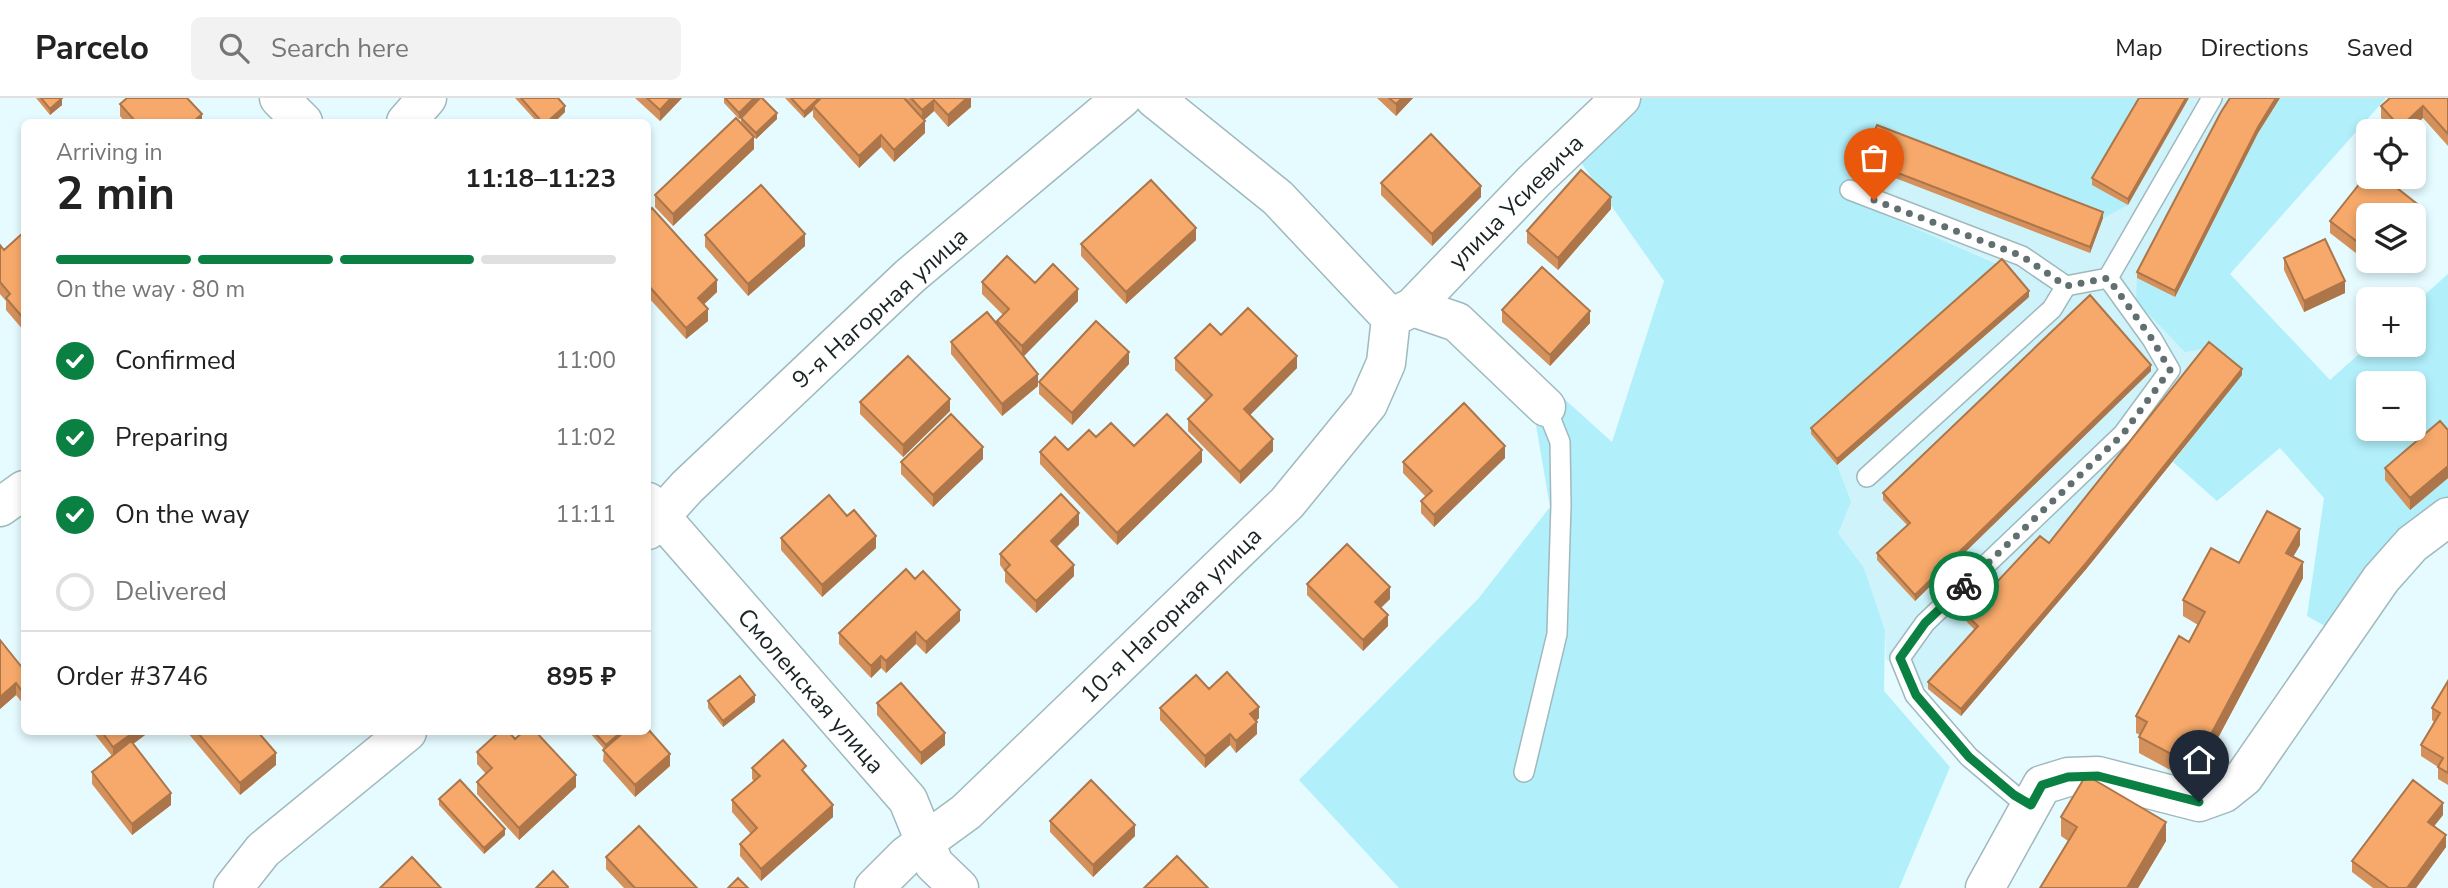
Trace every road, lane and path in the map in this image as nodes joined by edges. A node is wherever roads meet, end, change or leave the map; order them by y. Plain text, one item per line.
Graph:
1 (279, 98) edge
2 (427, 98) edge
3 (1122, 98) edge
4 (1154, 98) edge
5 (1621, 98) edge
6 (2212, 98) edge
7 (300, 119) edge
8 (409, 119) edge
9 (1850, 190) dead end
10 (2108, 278) junction
11 (2066, 286) junction
12 (1402, 312) junction
13 (1546, 407) joint
14 (1867, 477) dead end
15 (21, 492) edge
16 (0, 507) edge
17 (652, 516) edge
18 (2448, 517) edge
19 (403, 735) edge
20 (1524, 772) dead end
21 (2031, 805) junction
22 (925, 841) junction
23 (233, 888) edge
24 (874, 888) edge
25 (959, 888) edge
26 (1985, 888) edge

1 - 7 street
2 - 8 street
3 - 17 street, 9-я Нагорная улица
4 - 12 street
5 - 12 street, улица Усиевича
6 - 10 lane
9 - 11 lane
10 - 11 lane
10 - 21 lane
11 - 14 lane
12 - 13 street
12 - 22 street, 10-я Нагорная улица
13 - 20 lane
15 - 16 street
17 - 22 street, Смоленская улица
18 - 21 street
19 - 23 street
21 - 26 street
22 - 24 street, 10-я Нагорная улица
22 - 25 street, Смоленская улица

